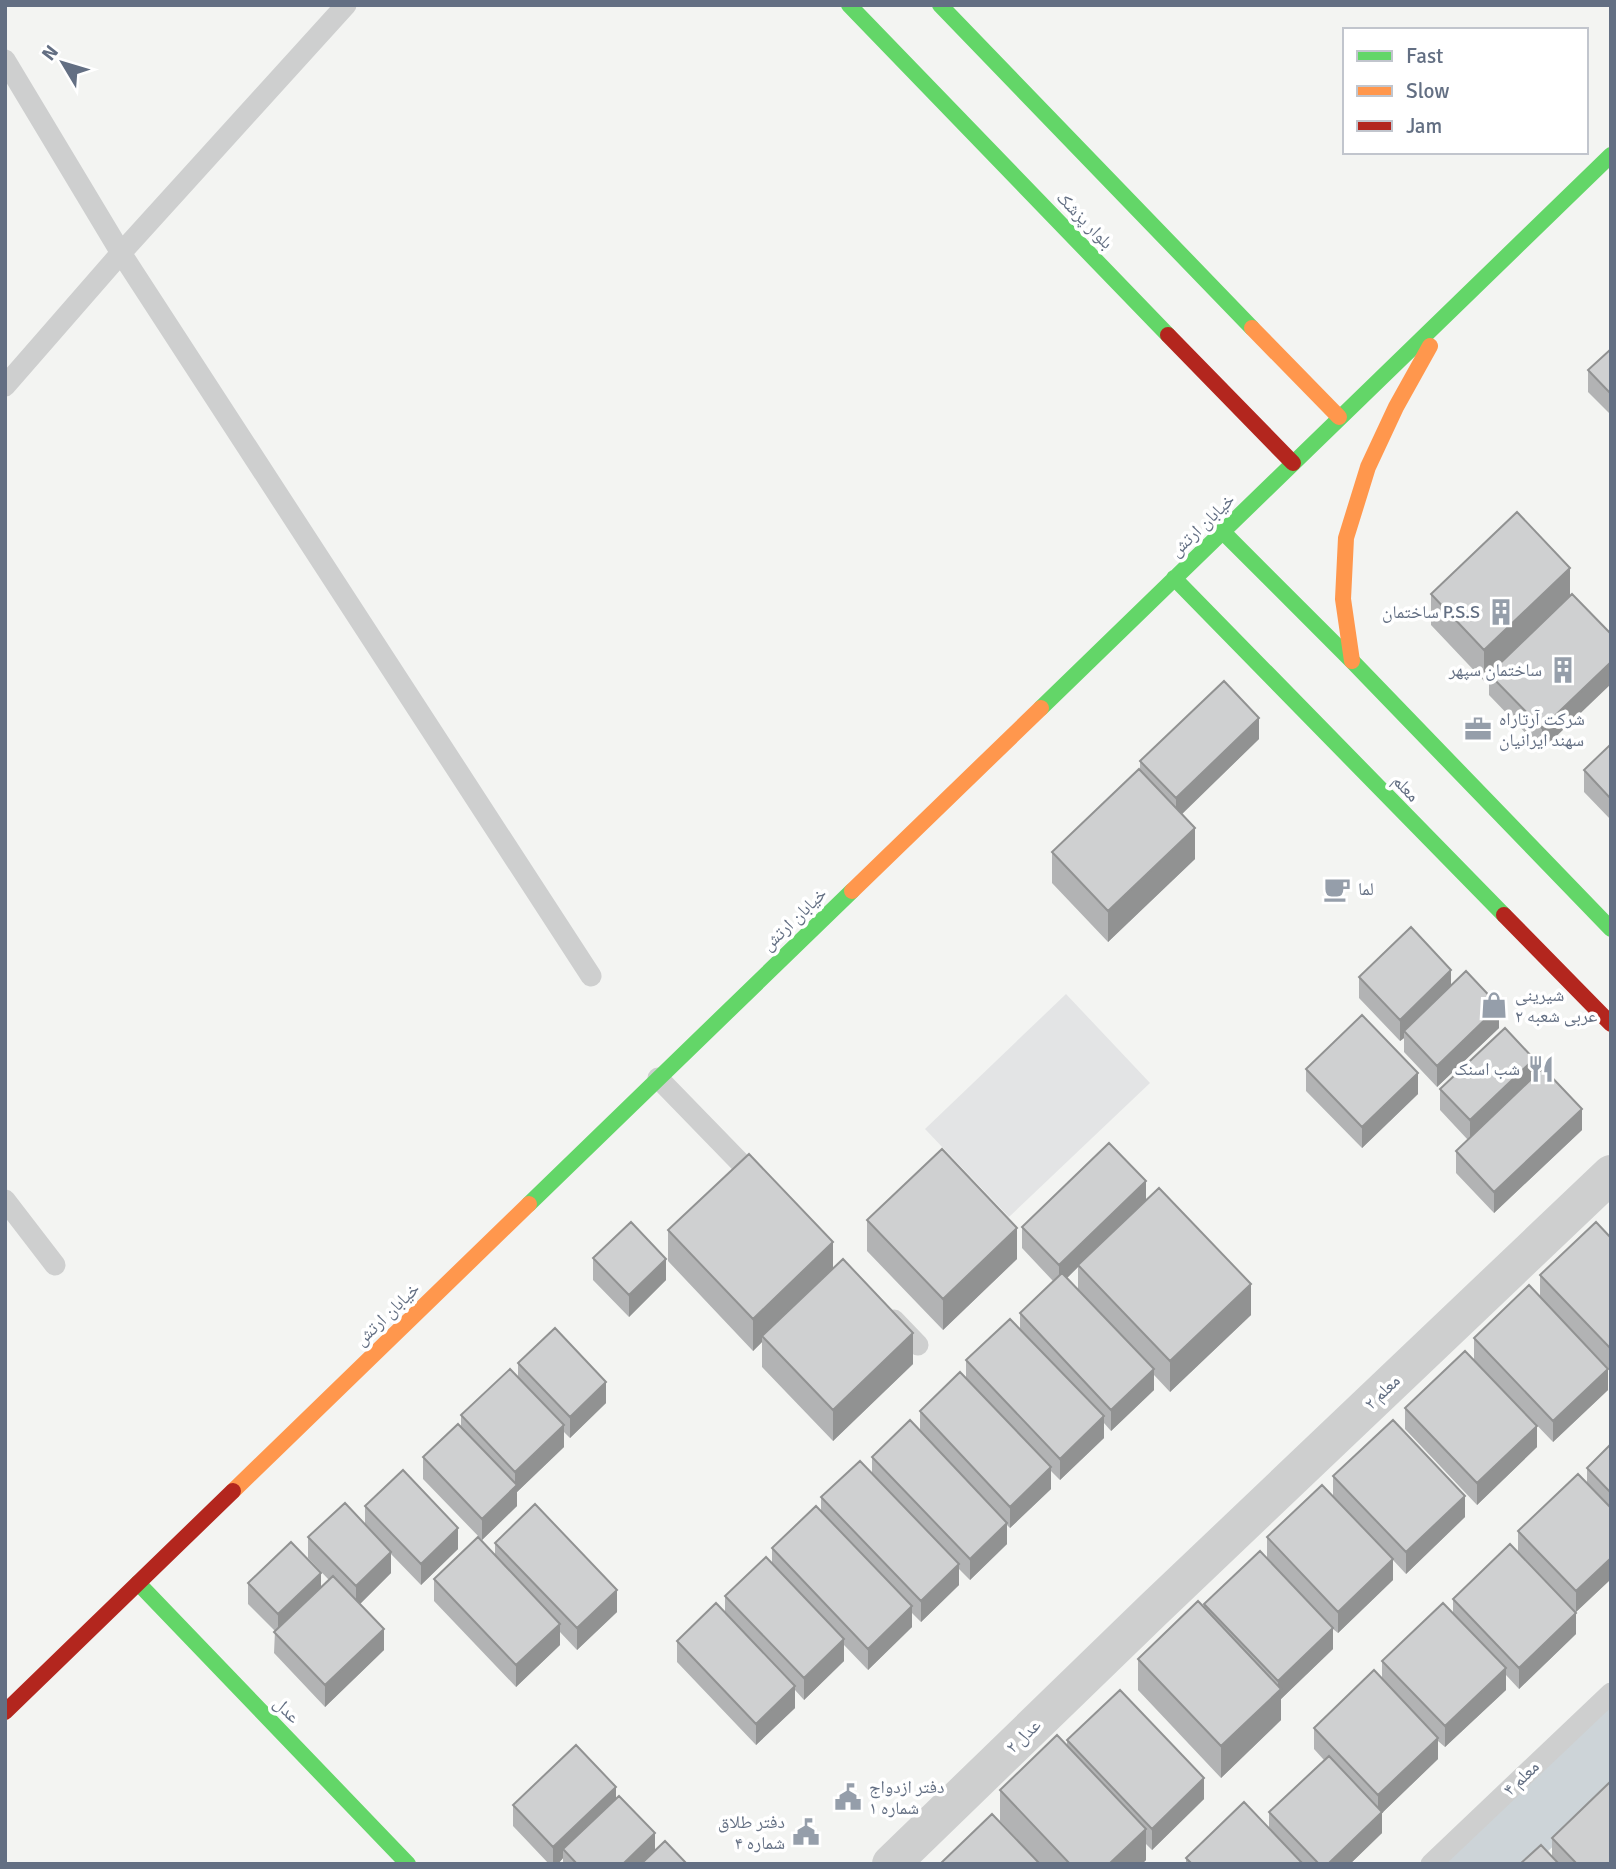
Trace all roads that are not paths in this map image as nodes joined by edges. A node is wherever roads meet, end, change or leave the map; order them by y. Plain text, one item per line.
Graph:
1 (346, 5) edge
2 (849, 5) edge
3 (940, 5) edge
4 (5, 60) edge
5 (1611, 155) edge
6 (121, 253) junction
7 (1447, 314) junction
8 (5, 386) edge
9 (1339, 417) junction
10 (1293, 463) junction
11 (1223, 531) junction
12 (1174, 578) junction
13 (1352, 661) junction
14 (1611, 929) edge
15 (592, 976) dead end
16 (1611, 1024) edge
17 (658, 1079) junction
18 (1611, 1174) edge
19 (774, 1197) edge
20 (5, 1200) edge
21 (55, 1265) dead end
22 (880, 1305) edge
23 (918, 1345) dead end
24 (138, 1583) junction
25 (1154, 1609) joint
26 (1611, 1693) edge
27 (5, 1712) edge
28 (408, 1864) edge
29 (891, 1864) edge
30 (1431, 1864) edge

1 - 6 lane
2 - 10 main road, بلوار پزشک
3 - 9 main road
4 - 6 lane
5 - 7 main road, خیابان ارتش
6 - 8 lane
6 - 15 lane
7 - 9 main road, خیابان ارتش
7 - 13 main road
9 - 10 main road, خیابان ارتش
10 - 11 main road, خیابان ارتش
11 - 12 main road, خیابان ارتش
11 - 13 main road
12 - 16 main road, معلم
12 - 17 main road, خیابان ارتش
13 - 14 main road
17 - 19 lane
17 - 24 main road, خیابان ارتش
18 - 25 street, معلم ۲
20 - 21 lane
22 - 23 lane
24 - 27 main road, خیابان ارتش
24 - 28 main road, عدل
25 - 29 street, عدل ۲
26 - 30 lane, معلم ۴

